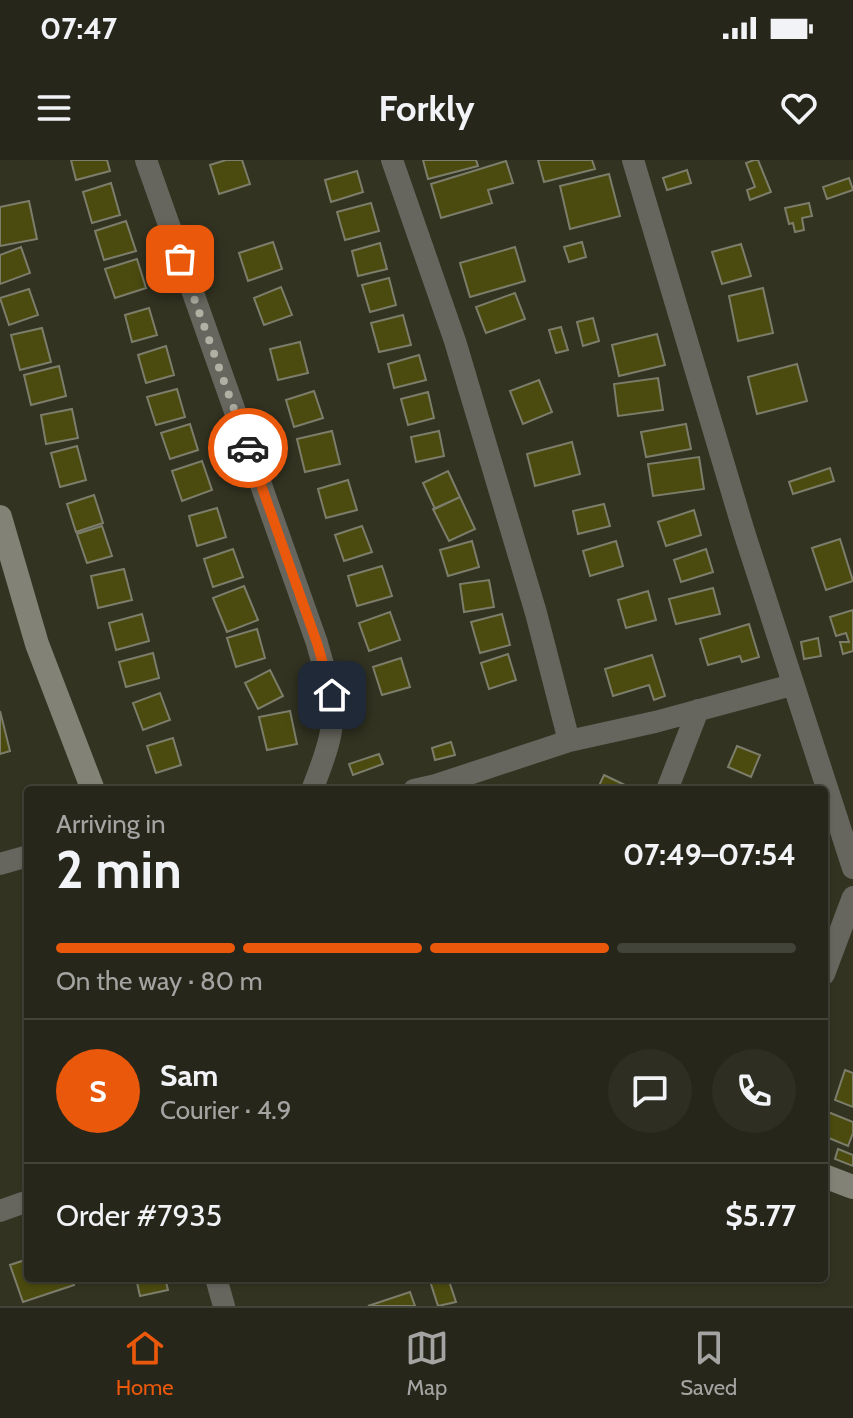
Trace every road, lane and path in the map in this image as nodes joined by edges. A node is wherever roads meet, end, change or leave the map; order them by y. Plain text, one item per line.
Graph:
1 (146, 160) edge
2 (392, 160) edge
3 (633, 160) edge
4 (0, 517) edge
5 (792, 685) junction
6 (698, 710) junction
7 (569, 741) junction
8 (91, 786) edge
9 (313, 786) edge
10 (434, 786) edge
11 (669, 786) edge
12 (826, 786) edge
13 (828, 793) edge
14 (24, 857) edge
15 (0, 864) edge
16 (853, 868) edge
17 (853, 897) edge
18 (828, 963) edge
19 (828, 1178) edge
20 (853, 1187) edge
21 (24, 1202) edge
22 (0, 1211) edge
23 (217, 1282) edge
24 (224, 1306) edge

1 - 9 street
2 - 7 street
3 - 5 street
4 - 8 main road
5 - 6 street
5 - 12 street
6 - 7 street
6 - 11 street
7 - 10 street
13 - 16 street
14 - 15 street
17 - 18 street
19 - 20 main road
21 - 22 street
23 - 24 street

